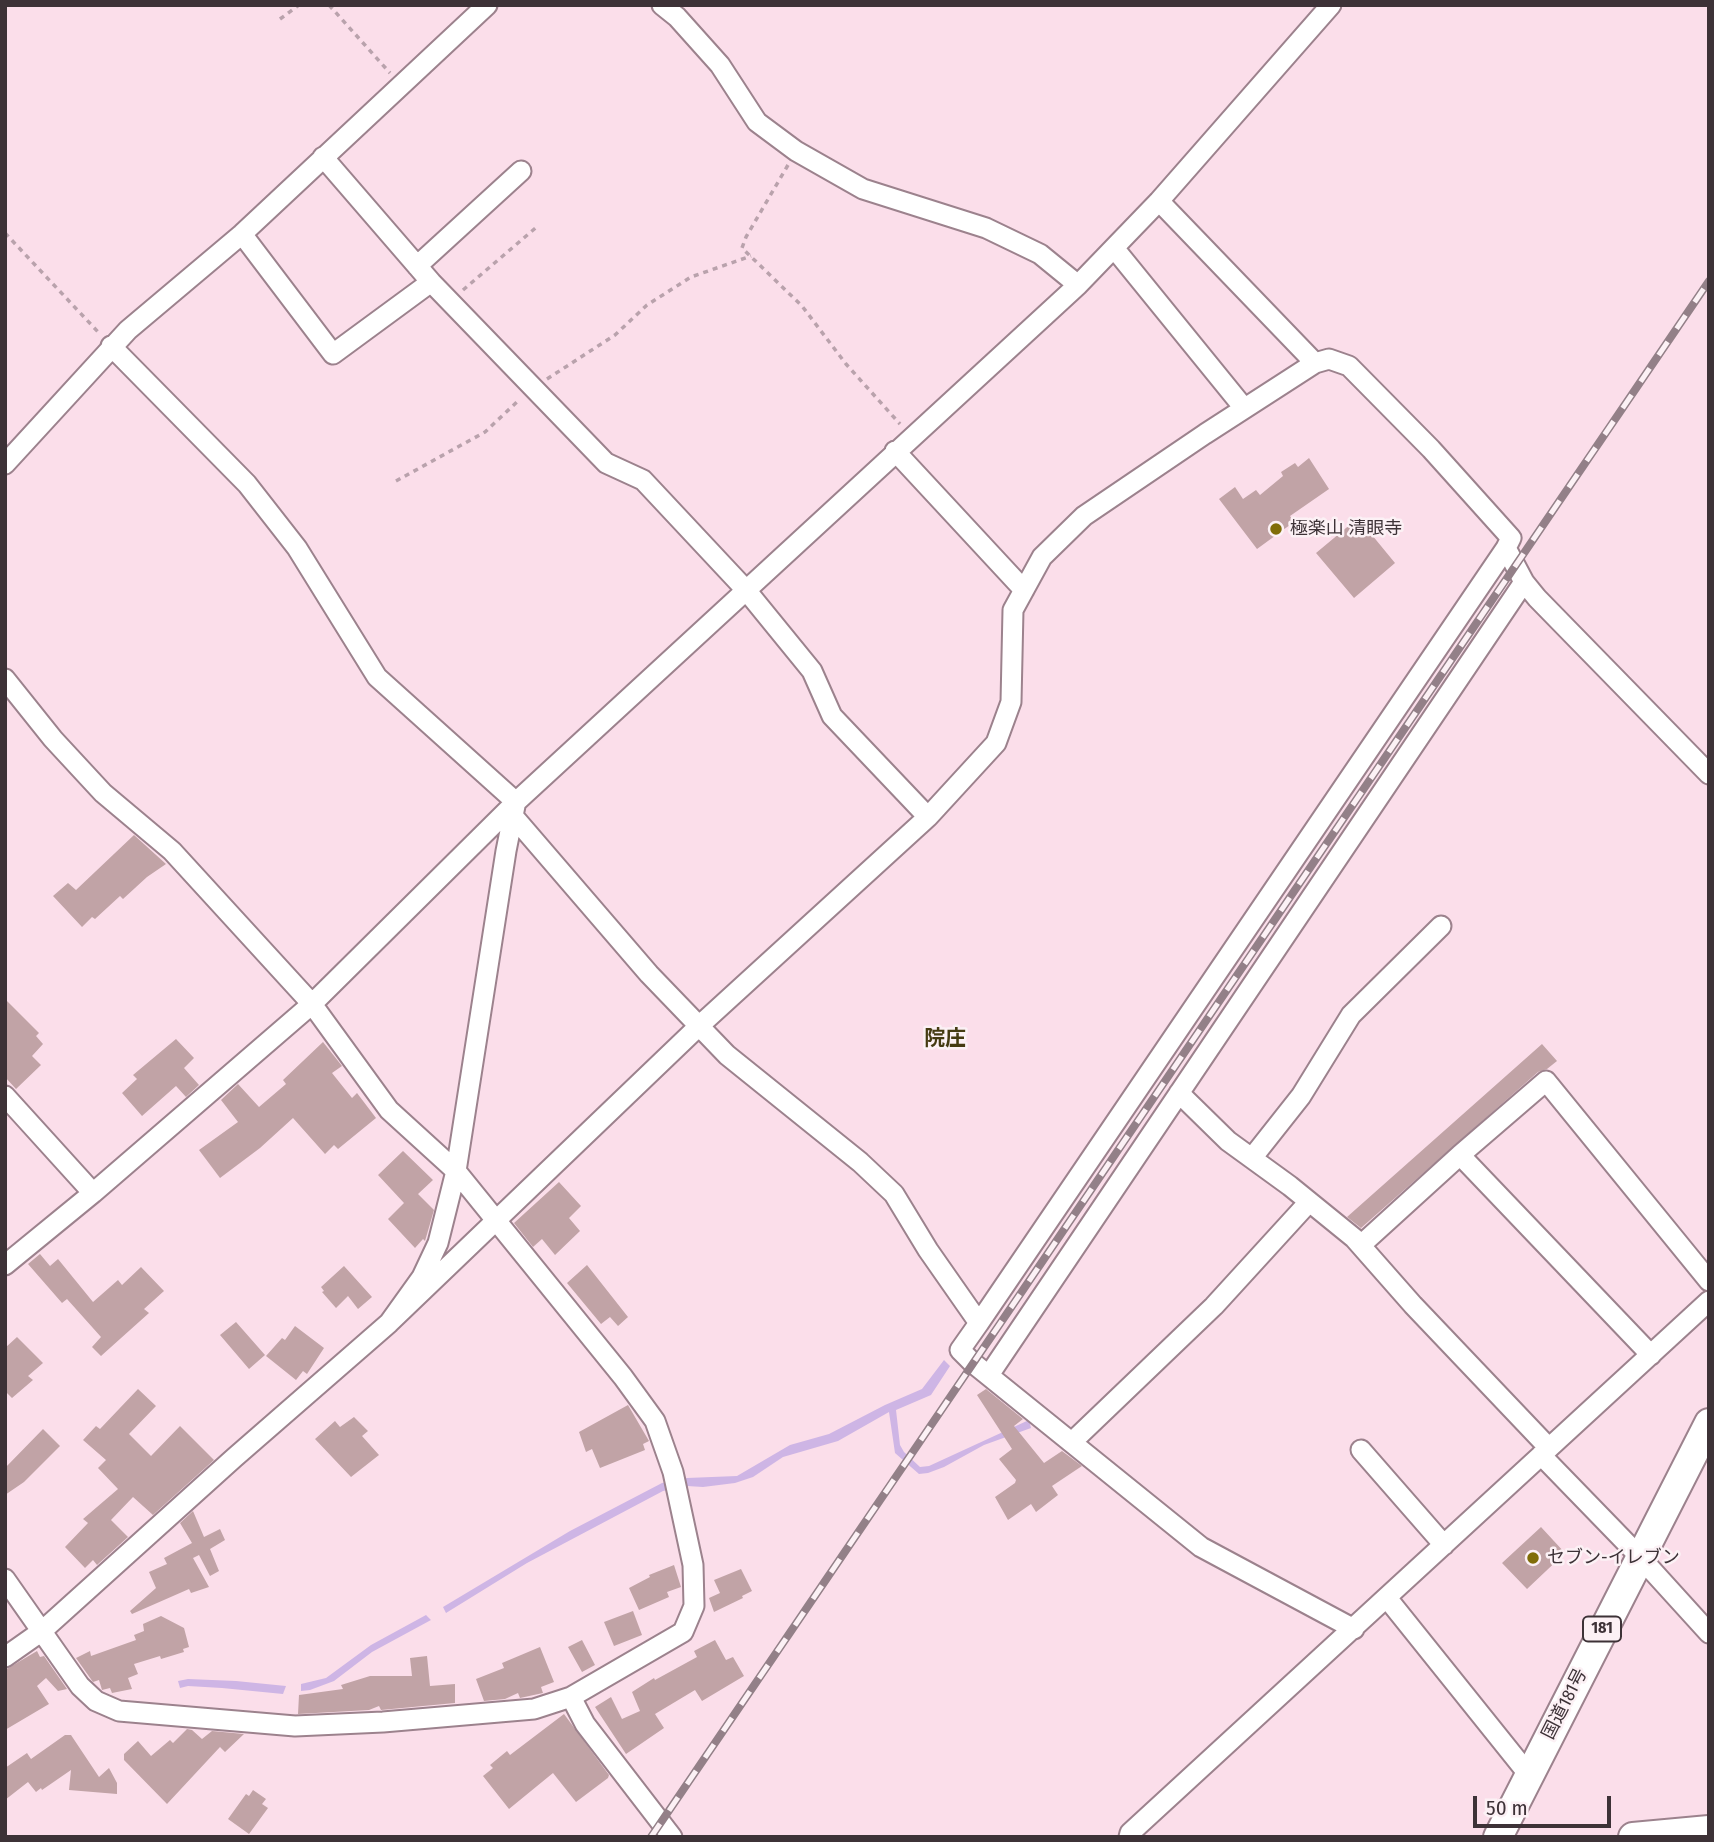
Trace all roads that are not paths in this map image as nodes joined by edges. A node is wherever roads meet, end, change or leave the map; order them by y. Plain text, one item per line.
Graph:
1 (487, 5) edge
2 (662, 5) edge
3 (1331, 5) edge
4 (323, 157) junction
5 (521, 171) dead end
6 (1159, 201) junction
7 (242, 234) junction
8 (1114, 248) junction
9 (417, 266) junction
10 (431, 282) junction
11 (1077, 285) junction
12 (111, 346) junction
13 (1315, 363) junction
14 (1244, 408) junction
15 (895, 451) junction
16 (5, 464) edge
17 (1506, 548) junction
18 (1524, 582) junction
19 (746, 590) junction
20 (1024, 590) junction
21 (5, 679) edge
22 (1708, 772) edge
23 (514, 809) junction
24 (928, 817) junction
25 (1441, 926) dead end
26 (312, 1004) junction
27 (699, 1026) junction
28 (1179, 1093) junction
29 (6, 1099) edge
30 (1460, 1154) junction
31 (1252, 1158) junction
32 (456, 1171) junction
33 (93, 1193) junction
34 (1309, 1202) junction
35 (497, 1219) junction
36 (1361, 1245) junction
37 (5, 1265) edge
38 (1709, 1281) edge
39 (1709, 1301) edge
40 (389, 1323) junction
41 (979, 1323) junction
42 (1651, 1355) junction
43 (989, 1375) junction
44 (1709, 1423) edge
45 (1072, 1442) junction
46 (1362, 1450) dead end
47 (1545, 1451) junction
48 (1444, 1545) junction
49 (1639, 1556) junction
50 (5, 1579) edge
51 (1387, 1598) junction
52 (1354, 1629) junction
53 (42, 1631) junction
54 (1709, 1633) edge
55 (5, 1657) edge
56 (571, 1698) junction
57 (1529, 1775) junction
58 (1709, 1830) edge
59 (672, 1837) edge
60 (1129, 1837) edge
61 (1498, 1837) edge
62 (1633, 1837) edge

1 - 4 street
2 - 11 street
3 - 6 street
4 - 7 street
4 - 9 street
5 - 9 street
6 - 8 street
6 - 13 street
7 - 10 street
7 - 12 street
8 - 11 street
8 - 14 street
9 - 10 street
10 - 19 street
11 - 15 street
12 - 16 street
12 - 23 street
13 - 14 street
13 - 17 street
14 - 20 street
15 - 19 street
15 - 20 street
17 - 18 street
17 - 41 street
18 - 22 street
18 - 28 street
19 - 23 street
19 - 24 street
20 - 24 street
21 - 26 street
23 - 26 street
23 - 27 street
23 - 32 street
24 - 27 street
25 - 31 street
26 - 32 street
26 - 33 street
27 - 35 street
27 - 41 street
28 - 31 street
28 - 43 street
29 - 33 street
30 - 36 street
30 - 38 street
30 - 42 street
31 - 34 street
32 - 35 street
32 - 40 street
33 - 37 street
34 - 36 street
34 - 45 street
35 - 40 street
35 - 56 street
36 - 47 street
39 - 42 street
40 - 53 street
41 - 43 street
42 - 47 street
43 - 45 street
44 - 49 highway, 国道181号 / 181
45 - 52 street
46 - 48 street
47 - 48 street
47 - 49 street
48 - 51 street
49 - 54 street
49 - 57 highway, 国道181号 / 181
50 - 53 street
51 - 52 street
51 - 57 street
52 - 60 street
53 - 55 street
53 - 56 street
56 - 59 street
57 - 61 highway, 国道181号 / 181
58 - 62 highway

